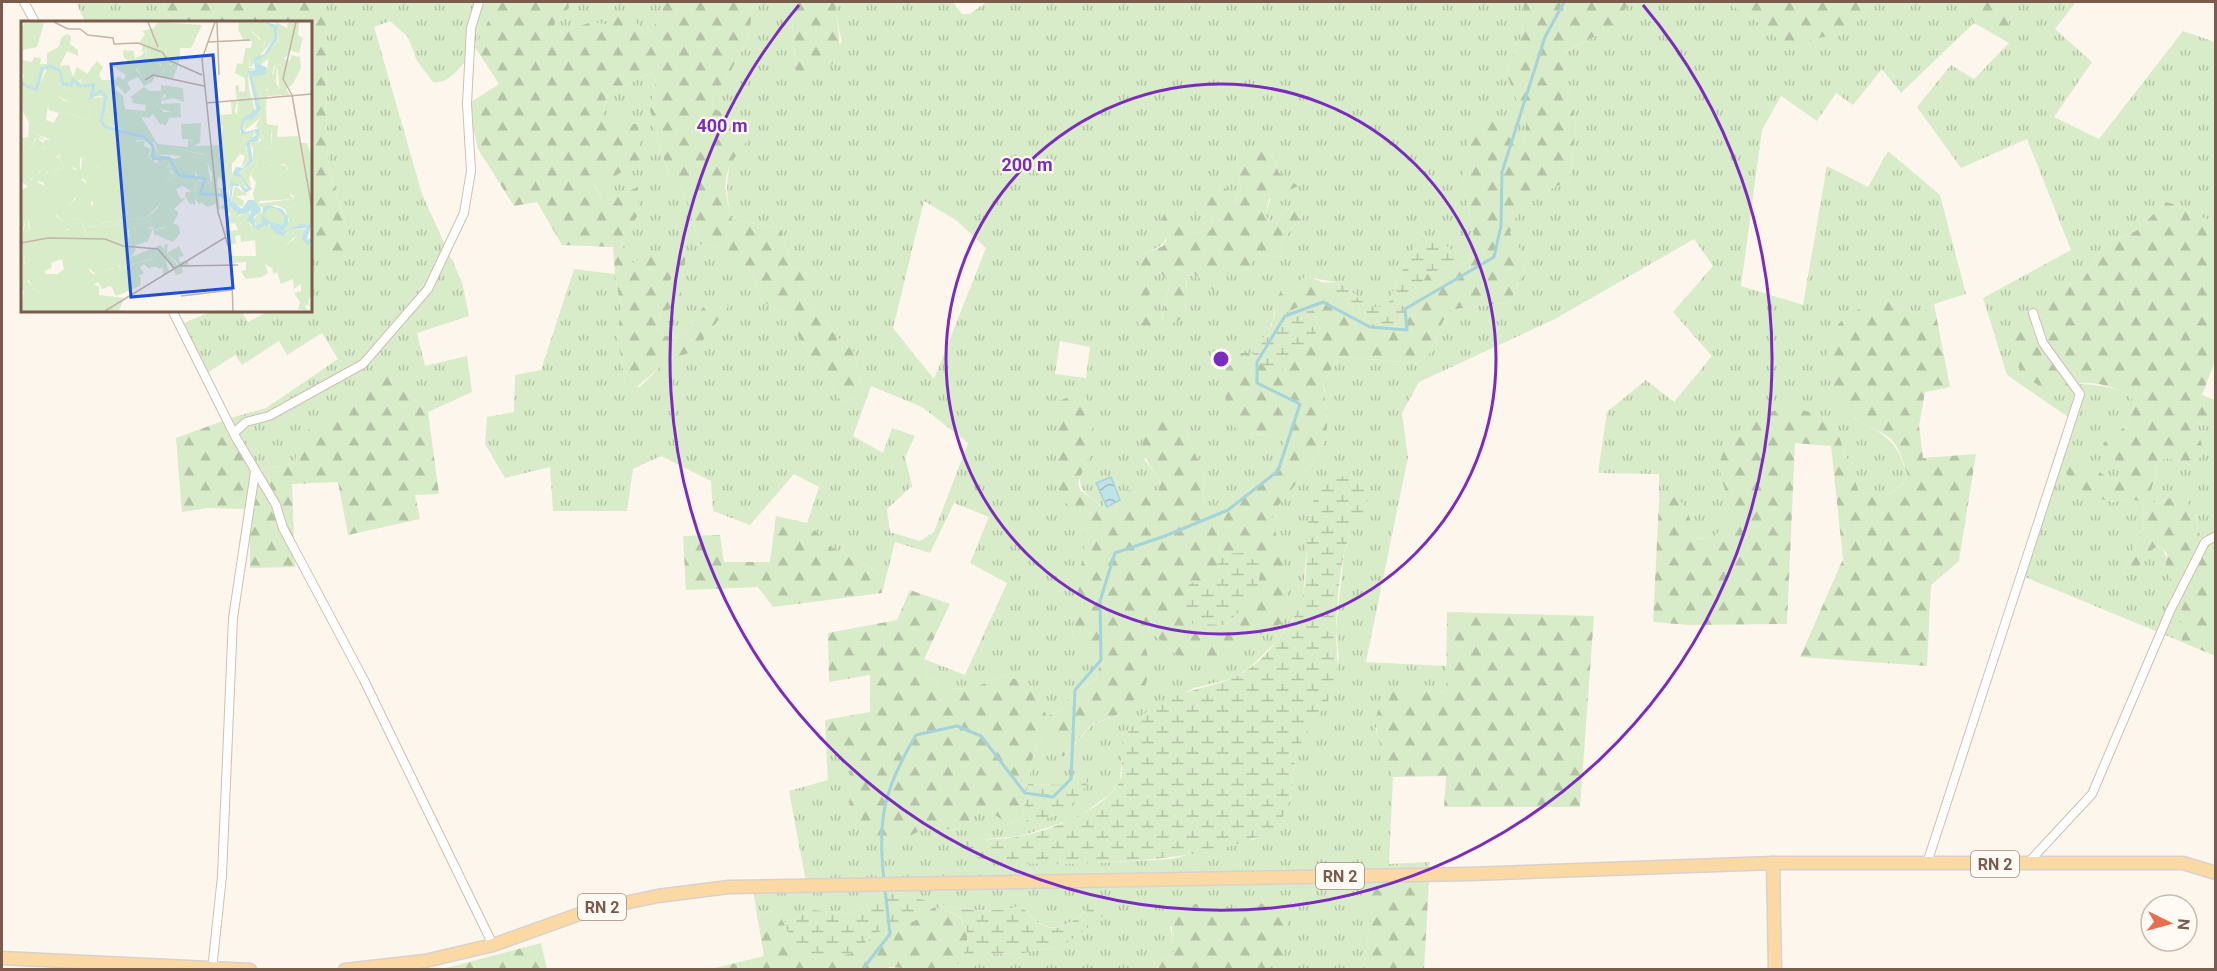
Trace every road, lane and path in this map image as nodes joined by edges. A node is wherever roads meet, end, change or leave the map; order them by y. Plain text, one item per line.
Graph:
1 (24, 2) edge
2 (478, 2) edge
3 (34, 21) edge
4 (173, 312) edge
5 (2033, 313) dead end
6 (235, 432) junction
7 (255, 471) junction
8 (2216, 536) edge
9 (1773, 862) junction
10 (1927, 863) junction
11 (2027, 864) junction
12 (2216, 873) edge
13 (493, 945) junction
14 (2, 958) edge
15 (212, 969) edge
16 (250, 969) edge
17 (345, 969) edge
18 (1775, 969) edge

1 - 3 street
2 - 6 street
4 - 6 street
5 - 10 street
6 - 7 street
7 - 13 street
7 - 15 street
8 - 11 street
9 - 10 main road, RN 2
9 - 13 main road, RN 2
9 - 18 main road
10 - 11 main road, RN 2
11 - 12 main road, RN 2
13 - 17 main road, RN 2
14 - 15 main road
15 - 16 main road

